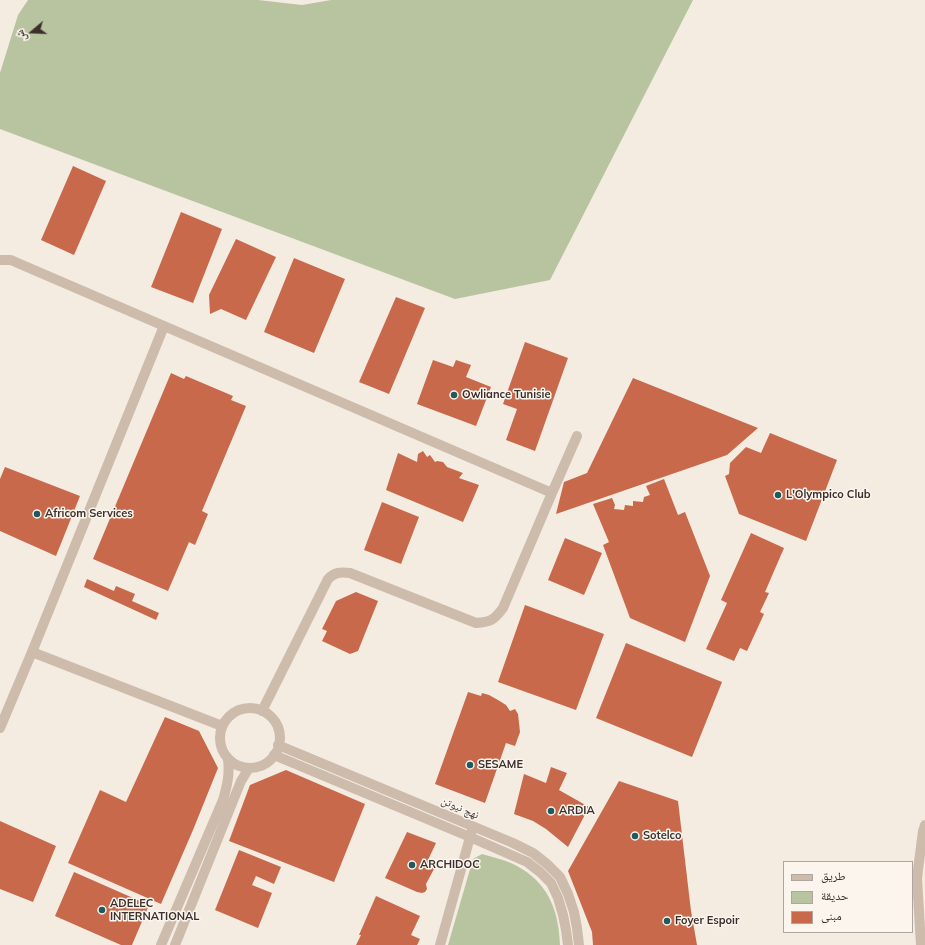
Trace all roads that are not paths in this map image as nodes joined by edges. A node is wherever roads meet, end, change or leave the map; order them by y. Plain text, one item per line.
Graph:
1 (0, 260) edge
2 (164, 326) junction
3 (577, 436) dead end
4 (552, 493) junction
5 (32, 652) junction
6 (262, 711) junction
7 (222, 726) junction
8 (0, 728) edge
9 (278, 745) junction
10 (274, 755) junction
11 (228, 759) junction
12 (249, 768) junction
13 (925, 825) edge
14 (473, 826) junction
15 (470, 837) junction
16 (554, 871) junction
17 (547, 879) junction
18 (161, 945) edge
19 (175, 945) edge
20 (440, 945) edge
21 (568, 945) edge
22 (579, 945) edge
23 (921, 945) edge

1 - 2 street
2 - 4 street
2 - 5 street
3 - 4 street
4 - 6 street
5 - 7 street
5 - 8 street
6 - 7 street
6 - 9 street
7 - 11 street
9 - 10 street
9 - 14 street, نهج نيوتن
10 - 12 street
10 - 15 street, نهج نيوتن
11 - 12 street
11 - 18 street
12 - 19 street
13 - 23 street
14 - 15 street
14 - 16 street, نهج نيوتن
15 - 17 street, نهج نيوتن
15 - 20 street
16 - 17 street
16 - 22 street, نهج نيوتن
17 - 21 street, نهج نيوتن

